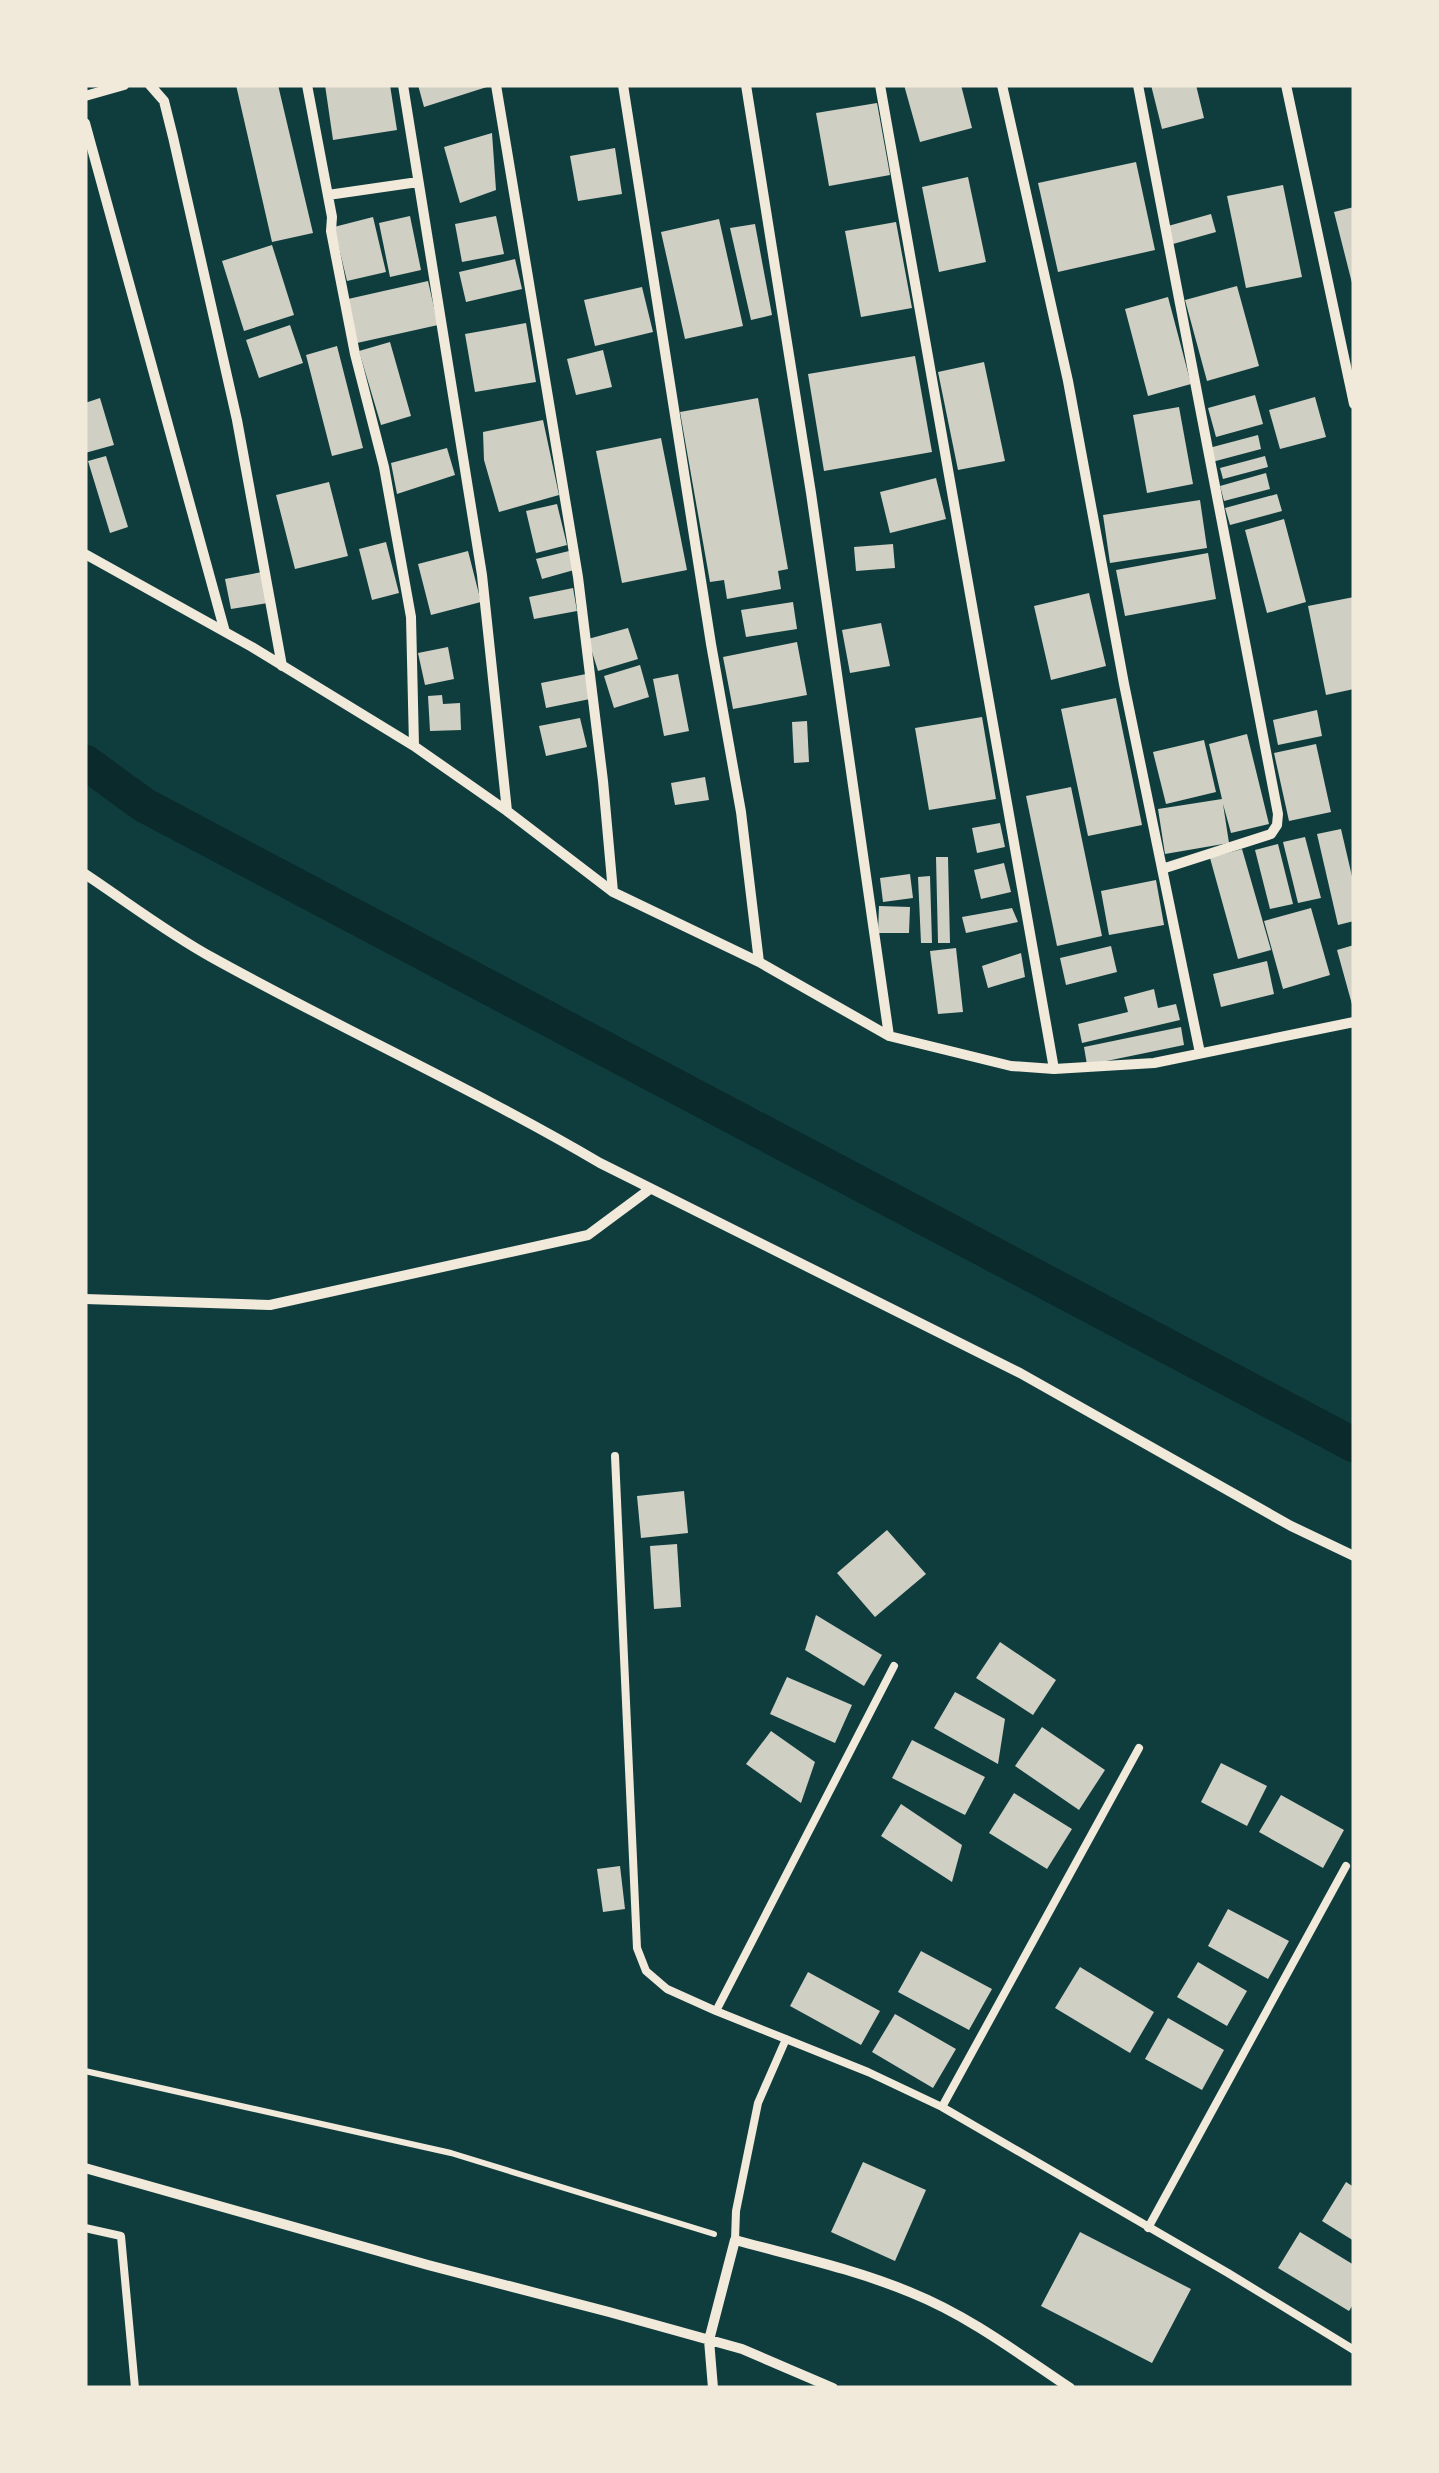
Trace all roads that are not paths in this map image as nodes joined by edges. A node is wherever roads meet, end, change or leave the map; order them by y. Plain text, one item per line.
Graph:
1 (124, 85) edge
2 (150, 85) edge
3 (307, 85) edge
4 (403, 85) edge
5 (496, 85) edge
6 (624, 85) edge
7 (746, 85) edge
8 (880, 85) edge
9 (1002, 85) edge
10 (1138, 85) edge
11 (1286, 85) edge
12 (85, 96) edge
13 (85, 123) edge
14 (418, 182) junction
15 (328, 195) junction
16 (1354, 404) edge
17 (86, 554) edge
18 (225, 632) junction
19 (282, 666) junction
20 (414, 746) junction
21 (507, 811) junction
22 (1162, 869) junction
23 (85, 874) edge
24 (612, 892) junction
25 (759, 962) junction
26 (1354, 1022) edge
27 (888, 1036) junction
28 (1200, 1053) junction
29 (1054, 1070) junction
30 (650, 1189) junction
31 (85, 1299) edge
32 (615, 1456) dead end
33 (1354, 1556) edge
34 (894, 1666) dead end
35 (1138, 1748) dead end
36 (1346, 1866) dead end
37 (716, 2011) junction
38 (786, 2039) junction
39 (942, 2107) junction
40 (85, 2168) edge
41 (85, 2228) edge
42 (1148, 2228) junction
43 (735, 2240) junction
44 (709, 2340) junction
45 (1353, 2346) edge
46 (134, 2388) edge
47 (713, 2388) edge
48 (833, 2388) edge
49 (1070, 2388) edge

1 - 12 street
2 - 19 street
3 - 15 street
4 - 14 street
5 - 24 street
6 - 25 street
7 - 27 street
8 - 29 street
9 - 22 street
10 - 22 street
11 - 16 street
13 - 18 street
14 - 15 street
14 - 21 street
15 - 20 street
17 - 18 street
18 - 19 street
19 - 20 street
20 - 21 street
21 - 24 street
22 - 28 street
23 - 30 street
24 - 25 street
25 - 27 street
26 - 28 street
27 - 29 street
28 - 29 street
30 - 31 street
30 - 33 street
32 - 37 lane
34 - 37 lane
35 - 39 lane
36 - 42 lane
37 - 38 lane
38 - 39 lane
38 - 43 lane
39 - 42 lane
40 - 44 street
41 - 46 lane
42 - 45 lane
43 - 44 street
43 - 49 street
44 - 47 street
44 - 48 street

